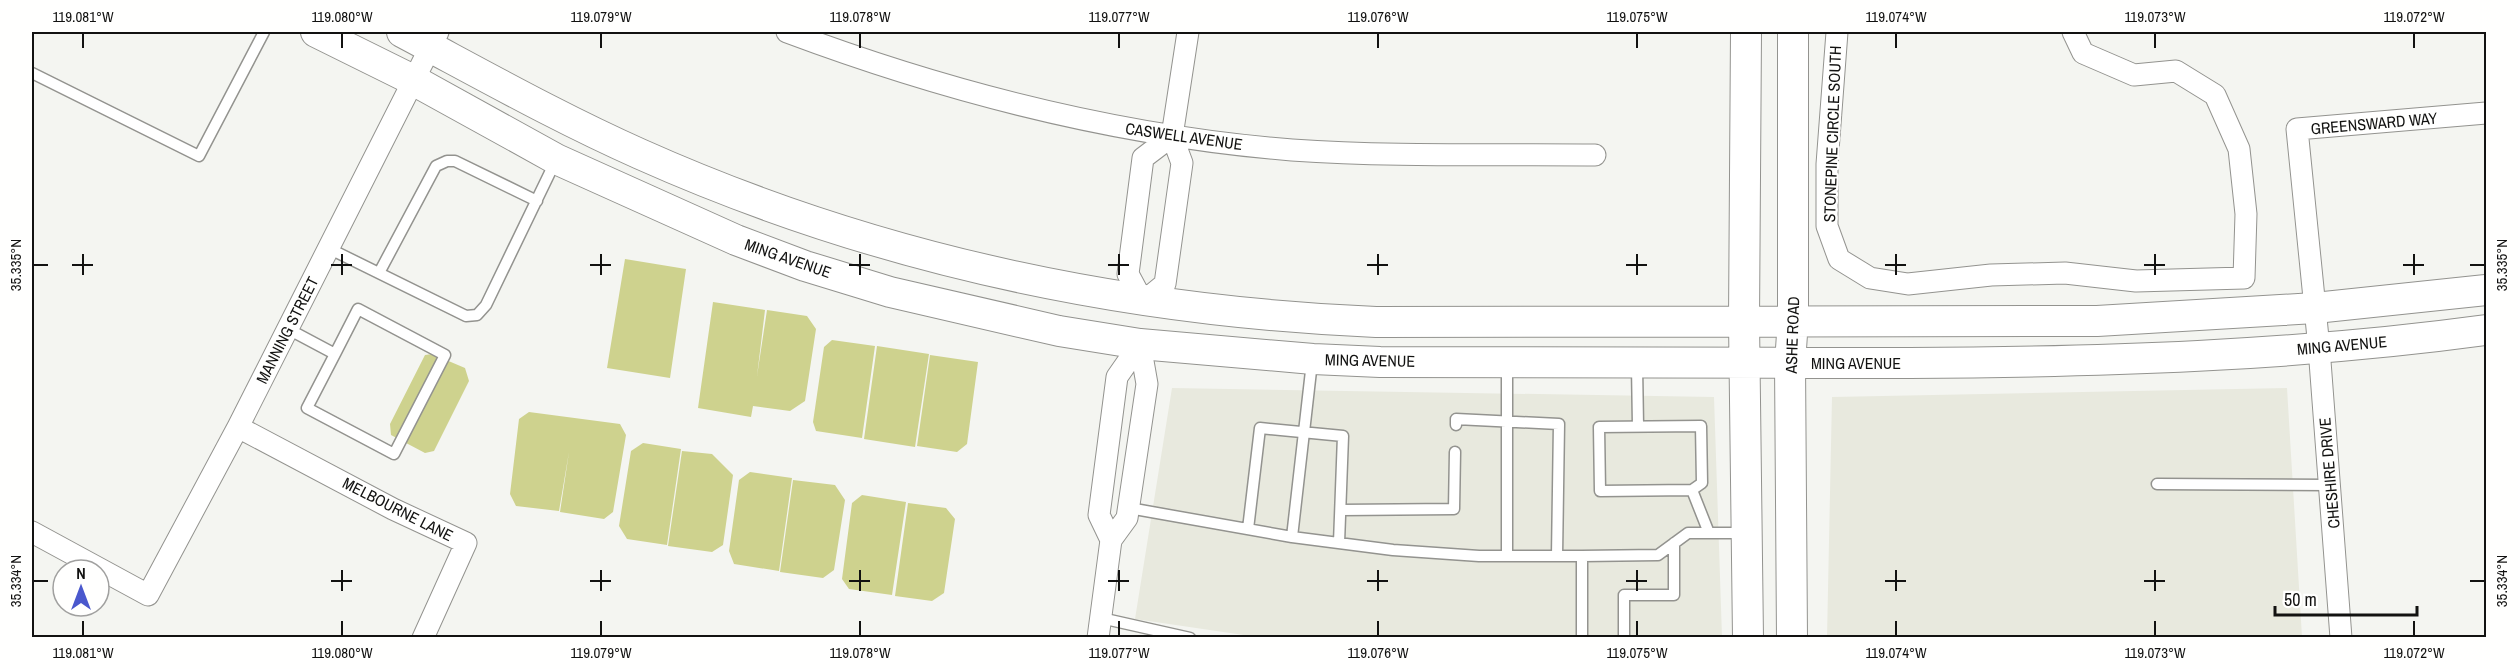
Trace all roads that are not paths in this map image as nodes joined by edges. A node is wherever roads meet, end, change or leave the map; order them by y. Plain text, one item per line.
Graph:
1 (264, 32) edge
2 (316, 32) edge
3 (402, 32) edge
4 (787, 32) edge
5 (1188, 32) edge
6 (1746, 32) edge
7 (1793, 32) edge
8 (1837, 32) edge
9 (2073, 32) edge
10 (434, 39) edge
11 (32, 74) edge
12 (413, 80) junction
13 (2487, 113) edge
14 (1172, 136) junction
15 (1595, 155) dead end
16 (556, 159) junction
17 (537, 201) junction
18 (328, 248) junction
19 (379, 273) junction
20 (2487, 290) edge
21 (1143, 302) junction
22 (2315, 309) junction
23 (989, 315) junction
24 (1309, 319) junction
25 (1793, 320) junction
26 (1744, 321) junction
27 (288, 329) junction
28 (2487, 330) edge
29 (1140, 344) junction
30 (2319, 348) junction
31 (334, 354) junction
32 (1313, 359) junction
33 (1507, 362) junction
34 (1637, 363) junction
35 (1746, 363) junction
36 (1790, 363) junction
37 (1508, 422) junction
38 (1456, 425) dead end
39 (238, 427) junction
40 (1631, 430) junction
41 (1303, 432) junction
42 (1455, 452) dead end
43 (1677, 477) dead end
44 (1628, 478) dead end
45 (2157, 484) dead end
46 (2329, 484) junction
47 (1628, 490) junction
48 (1677, 490) junction
49 (1692, 490) junction
50 (1129, 508) junction
51 (1341, 510) junction
52 (1248, 529) junction
53 (32, 532) edge
54 (1709, 532) junction
55 (1747, 533) junction
56 (1292, 537) junction
57 (1111, 540) junction
58 (1339, 543) junction
59 (1674, 543) junction
60 (1507, 556) junction
61 (1557, 556) junction
62 (1582, 556) junction
63 (1099, 628) edge
64 (423, 638) edge
65 (1190, 638) edge
66 (1582, 638) edge
67 (1624, 638) edge
68 (1748, 638) edge
69 (1792, 638) edge
70 (2341, 638) edge

1 - 11 lane
2 - 12 main road, MING AVENUE
3 - 10 main road
4 - 14 street, CASWELL AVENUE
5 - 14 street
6 - 26 main road
7 - 25 main road, ASHE ROAD
8 - 9 street, STONEPINE CIRCLE SOUTH
10 - 12 street, MANNING STREET
10 - 21 main road
12 - 16 main road, MING AVENUE
12 - 18 street, MANNING STREET
13 - 22 street, GREENSWARD WAY
14 - 15 street, CASWELL AVENUE
14 - 21 street
14 - 21 street
16 - 17 lane
16 - 23 main road, MING AVENUE
17 - 19 lane
17 - 19 lane
18 - 19 lane
18 - 27 street, MANNING STREET
20 - 22 main road
21 - 23 main road
21 - 24 main road
22 - 25 main road
22 - 30 street, CHESHIRE DRIVE
23 - 29 main road, MING AVENUE
24 - 26 main road
24 - 29 main road
25 - 26 main road
25 - 36 main road, ASHE ROAD
26 - 35 main road
27 - 31 lane
27 - 39 street, MANNING STREET
28 - 30 main road, MING AVENUE
29 - 32 main road, MING AVENUE
29 - 50 street
29 - 57 street
30 - 36 main road, MING AVENUE
30 - 46 street, CHESHIRE DRIVE
31 - 31 lane
32 - 33 main road, MING AVENUE
32 - 41 lane
33 - 34 main road, MING AVENUE
33 - 37 lane
34 - 35 main road, MING AVENUE
34 - 40 lane
35 - 36 main road, MING AVENUE
35 - 55 main road
36 - 69 main road, ASHE ROAD
37 - 38 lane
37 - 60 lane
37 - 61 lane
39 - 53 street, MANNING STREET
39 - 64 street, MELBOURNE LANE
40 - 47 lane
40 - 49 lane
41 - 51 lane
41 - 52 lane
41 - 56 lane
42 - 51 lane
43 - 48 lane
44 - 47 lane
45 - 46 lane
46 - 70 street, CHESHIRE DRIVE
47 - 48 lane
48 - 49 lane
49 - 54 lane
50 - 52 lane
50 - 57 street
51 - 58 lane
52 - 56 lane
54 - 55 lane
54 - 59 lane
55 - 68 main road
56 - 58 lane
57 - 63 street
58 - 60 lane
59 - 62 lane
59 - 67 lane
60 - 61 lane
61 - 62 lane
62 - 66 lane
63 - 65 lane

